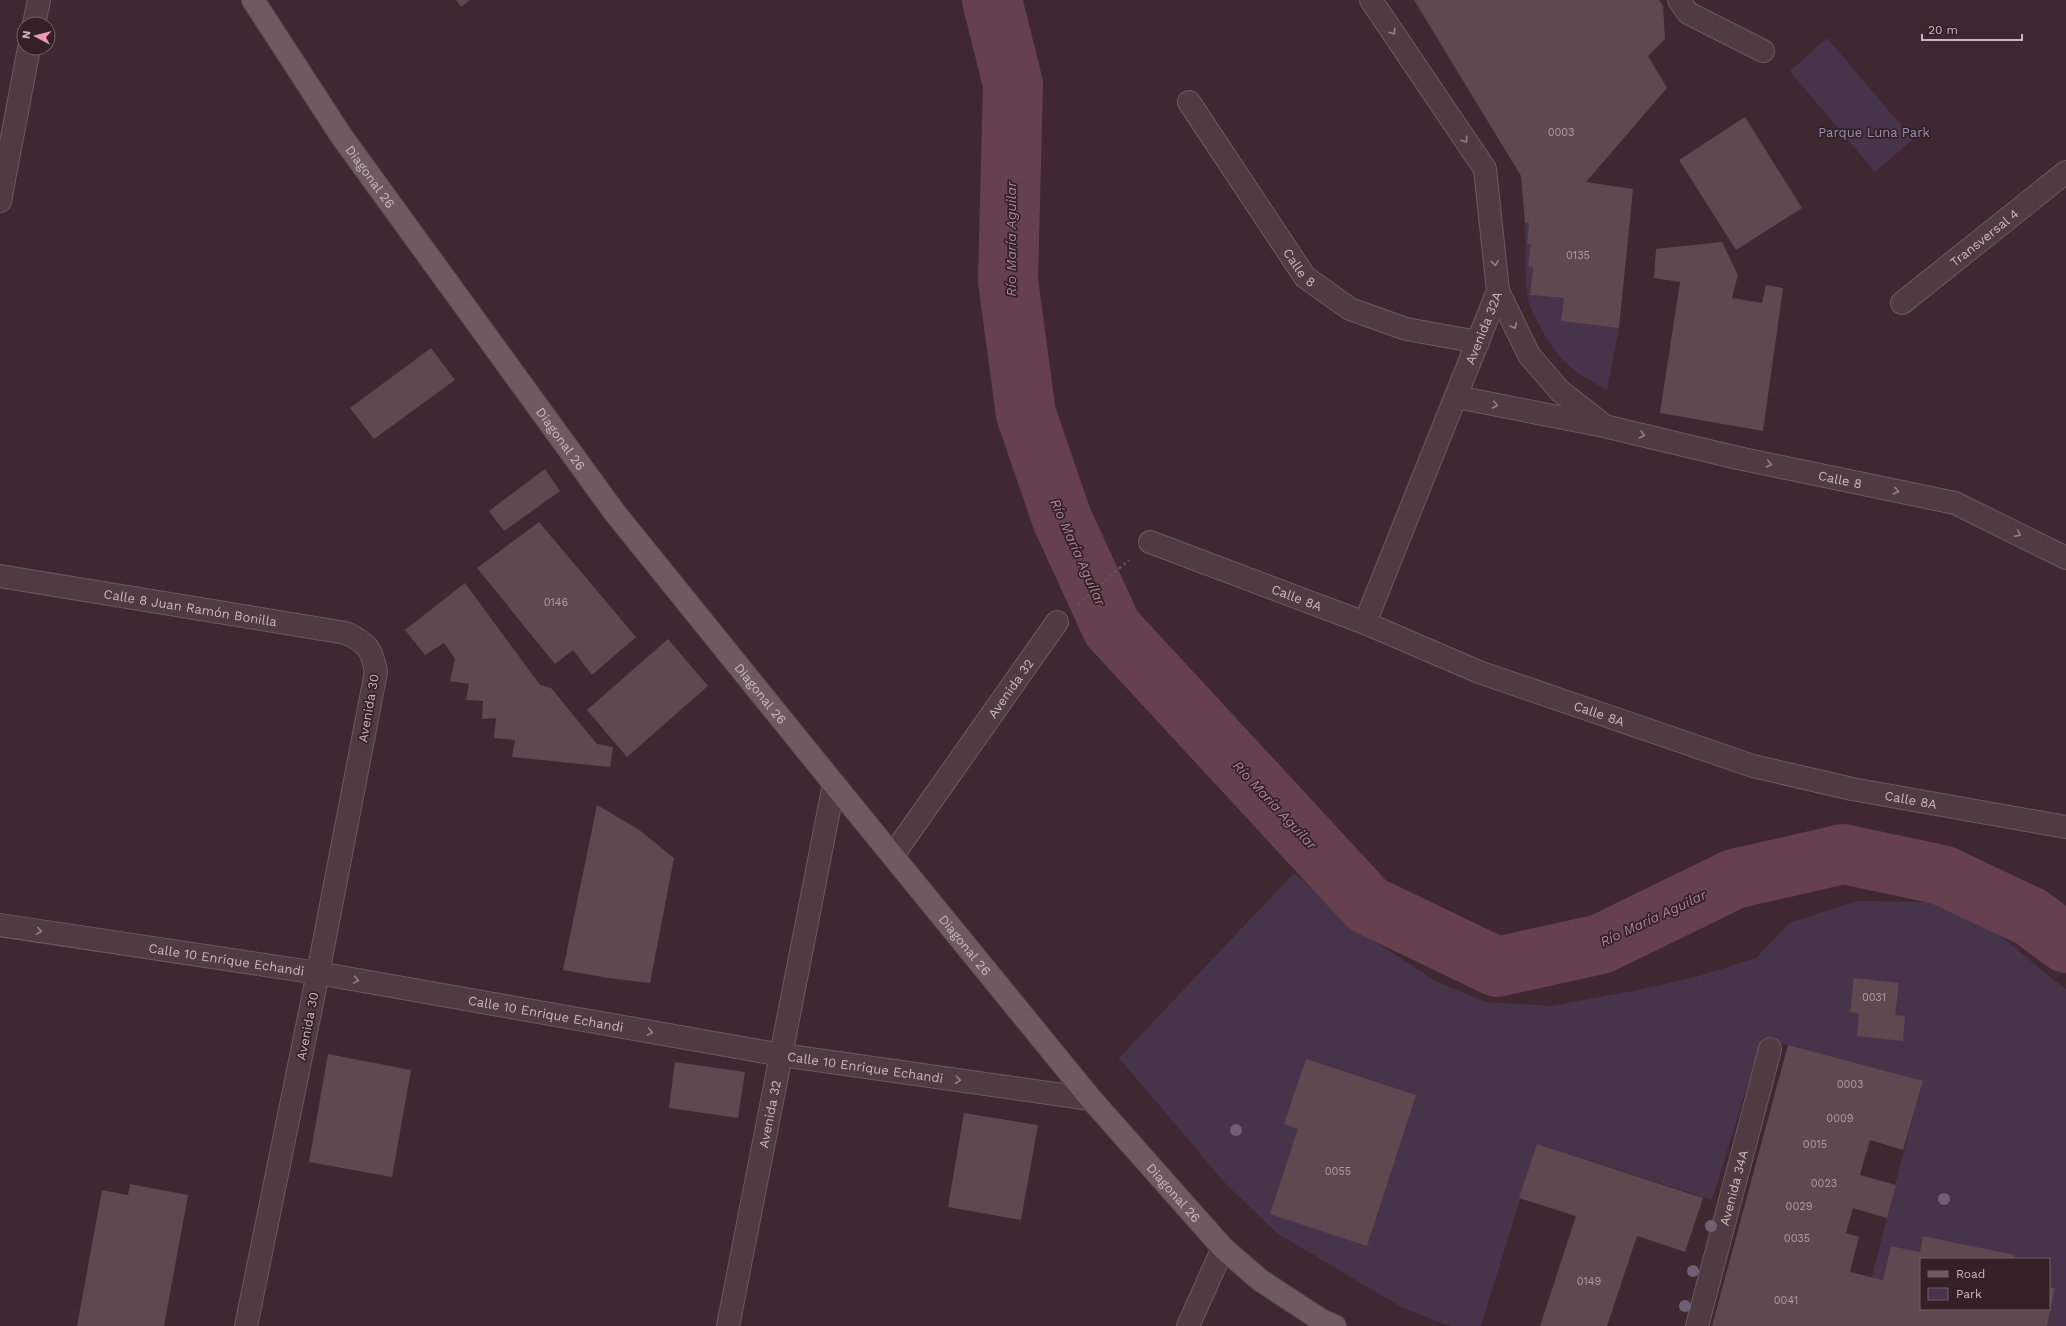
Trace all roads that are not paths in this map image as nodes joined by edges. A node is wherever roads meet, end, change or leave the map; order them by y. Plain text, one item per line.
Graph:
1 (39, 0) edge
2 (253, 0) edge
3 (1371, 0) edge
4 (1679, 0) edge
5 (36, 16) edge
6 (1763, 51) dead end
7 (27, 56) edge
8 (1189, 102) dead end
9 (2066, 172) edge
10 (0, 201) edge
11 (1498, 291) junction
12 (1902, 303) dead end
13 (1478, 342) junction
14 (1456, 397) junction
15 (1604, 426) junction
16 (1150, 542) road end
17 (2066, 558) edge
18 (0, 576) edge
19 (1056, 622) road end
20 (1365, 623) junction
21 (373, 654) joint
22 (834, 784) junction
23 (2066, 827) edge
24 (893, 855) junction
25 (0, 925) edge
26 (318, 973) junction
27 (1770, 1049) dead end
28 (782, 1055) junction
29 (1091, 1099) junction
30 (1223, 1248) junction
31 (246, 1326) edge
32 (728, 1326) edge
33 (1188, 1326) edge
34 (1335, 1326) edge
35 (1697, 1326) edge

1 - 5 street
2 - 22 main road, Diagonal 26
3 -> 11 street, Avenida 32A
4 - 6 street
7 - 10 street
8 - 13 street, Calle 8
9 - 12 street, Transversal 4
11 - 13 street, Avenida 32A
11 -> 15 street, Calle 8
13 - 14 street, Avenida 32A
14 -> 15 street, Calle 8
14 - 20 street, Avenida 32A
15 -> 17 street, Calle 8
16 - 20 street, Calle 8A
18 - 21 street, Calle 8 Juan Ramón Bonilla
19 - 24 street, Avenida 32
20 - 23 street, Calle 8A
21 - 26 street, Avenida 30
22 - 24 main road, Diagonal 26
22 - 28 street, Avenida 32
24 - 29 main road, Diagonal 26
25 -> 26 street, Calle 10 Enrique Echandi
26 -> 28 street, Calle 10 Enrique Echandi
26 - 31 street, Avenida 30
27 - 35 street, Avenida 34A
28 -> 29 street, Calle 10 Enrique Echandi
28 - 32 street, Avenida 32
29 - 30 main road, Diagonal 26
30 - 33 street
30 - 34 main road, Diagonal 26

